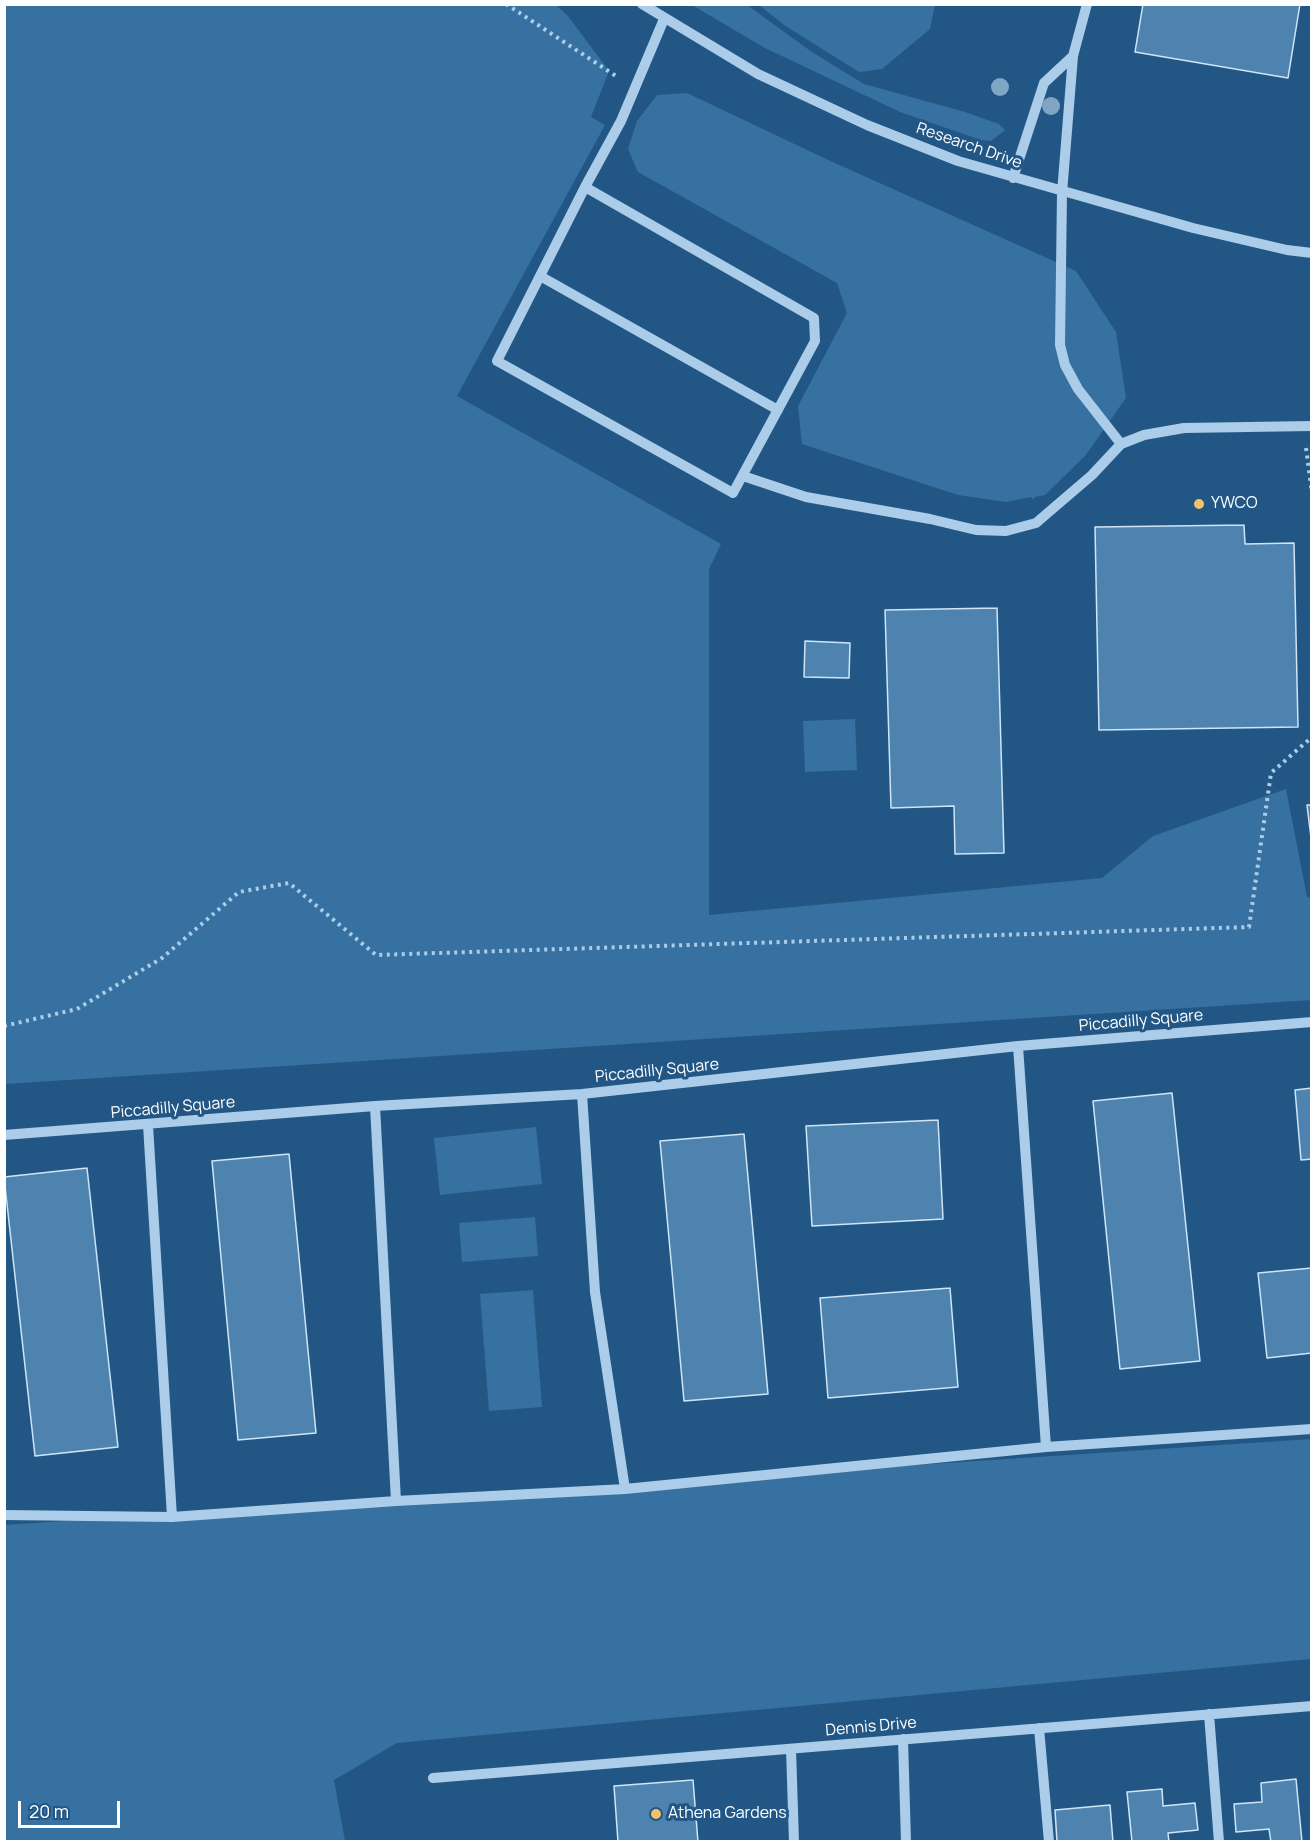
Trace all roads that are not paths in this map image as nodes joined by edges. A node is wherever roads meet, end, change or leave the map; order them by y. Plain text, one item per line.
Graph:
1 (642, 4) edge
2 (1087, 4) edge
3 (664, 19) junction
4 (1073, 56) junction
5 (1013, 178) junction
6 (585, 187) junction
7 (1062, 193) junction
8 (1311, 253) edge
9 (540, 276) junction
10 (778, 410) junction
11 (1307, 426) edge
12 (1121, 444) junction
13 (743, 476) junction
14 (1311, 1022) edge
15 (1018, 1046) junction
16 (582, 1094) junction
17 (375, 1106) junction
18 (148, 1125) junction
19 (4, 1134) edge
20 (1311, 1430) edge
21 (1046, 1447) junction
22 (625, 1489) junction
23 (396, 1501) junction
24 (4, 1515) edge
25 (172, 1517) junction
26 (1311, 1706) edge
27 (1209, 1714) junction
28 (1039, 1728) junction
29 (903, 1739) junction
30 (791, 1749) junction
31 (433, 1778) dead end
32 (794, 1842) edge
33 (906, 1842) edge
34 (1049, 1842) edge
35 (1219, 1842) edge

1 - 3 street, Research Drive
2 - 4 street
3 - 5 street, Research Drive
3 - 6 street
4 - 5 street
4 - 7 street
5 - 7 street, Research Drive
6 - 9 street
6 - 10 street
7 - 8 street, Research Drive
7 - 12 street
9 - 10 street
9 - 13 street
10 - 13 street
11 - 12 street
12 - 13 street
14 - 15 street, Piccadilly Square
15 - 16 street, Piccadilly Square
15 - 21 street
16 - 17 street, Piccadilly Square
16 - 22 street
17 - 18 street, Piccadilly Square
17 - 23 street
18 - 19 street, Piccadilly Square
18 - 25 street
20 - 21 street
21 - 22 street
22 - 23 street
23 - 25 street
24 - 25 street
26 - 27 street, Dennis Drive
27 - 28 street, Dennis Drive
27 - 35 street
28 - 29 street, Dennis Drive
28 - 34 street
29 - 30 street, Dennis Drive
29 - 33 street
30 - 31 street, Dennis Drive
30 - 32 street

